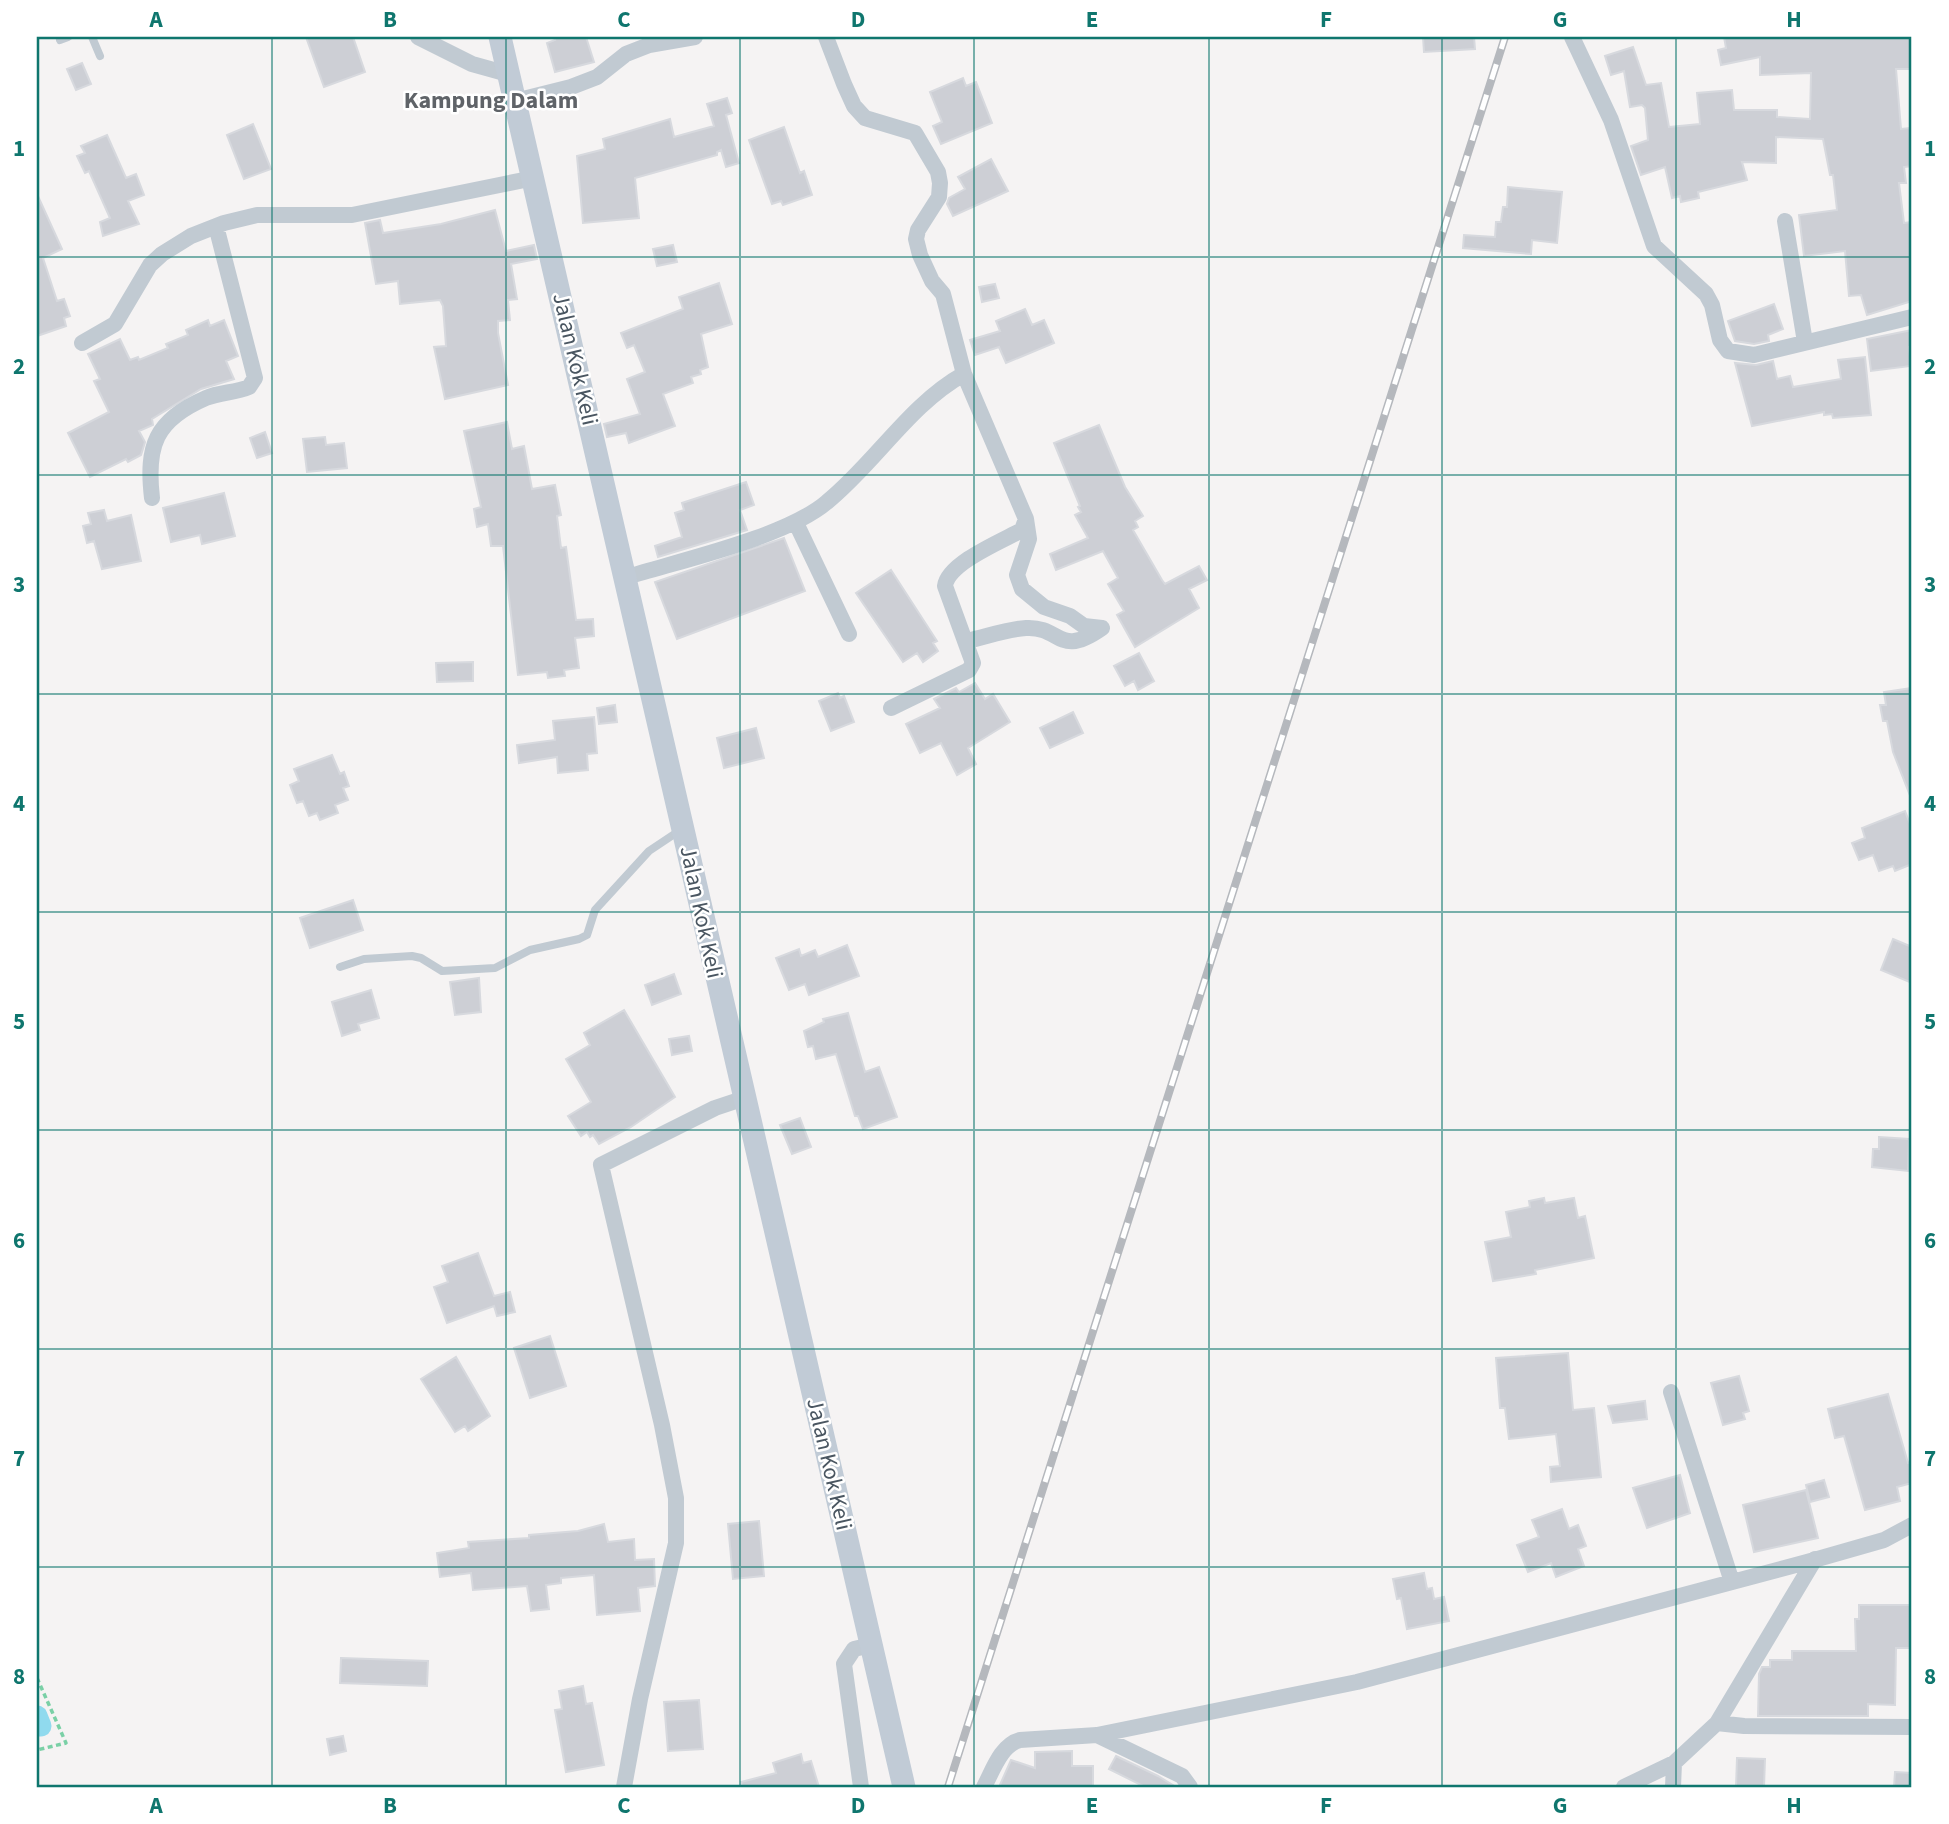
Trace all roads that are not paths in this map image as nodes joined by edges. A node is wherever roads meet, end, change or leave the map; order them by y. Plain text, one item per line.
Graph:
1 (92, 37) edge
2 (418, 37) edge
3 (500, 37) edge
4 (695, 37) edge
5 (826, 37) edge
6 (1572, 37) edge
7 (100, 56) dead end
8 (508, 74) junction
9 (515, 101) junction
10 (534, 177) junction
11 (1785, 221) dead end
12 (216, 226) junction
13 (1912, 317) edge
14 (1805, 342) junction
15 (82, 343) dead end
16 (964, 374) junction
17 (152, 498) dead end
18 (1026, 519) junction
19 (796, 523) junction
20 (627, 577) junction
21 (849, 634) dead end
22 (967, 641) junction
23 (891, 708) dead end
24 (684, 828) junction
25 (340, 967) dead end
26 (745, 1098) junction
27 (1671, 1392) dead end
28 (1912, 1525) edge
29 (1815, 1559) junction
30 (1732, 1582) junction
31 (871, 1645) junction
32 (1717, 1723) junction
33 (1912, 1727) edge
34 (1097, 1735) junction
35 (1674, 1763) junction
36 (624, 1787) edge
37 (861, 1787) edge
38 (904, 1787) edge
39 (984, 1787) edge
40 (1190, 1787) edge
41 (1624, 1787) edge
42 (1672, 1787) edge

1 - 7 lane
2 - 8 street
3 - 8 street, Jalan Kok Keli
4 - 9 street
5 - 16 street
6 - 14 street
8 - 9 street, Jalan Kok Keli
9 - 10 street, Jalan Kok Keli
10 - 12 street
10 - 20 street, Jalan Kok Keli
11 - 14 street
12 - 15 street
12 - 17 street
13 - 14 street
16 - 18 street
16 - 19 street
18 - 22 street
18 - 22 street
19 - 20 street
19 - 21 street
20 - 24 street, Jalan Kok Keli
22 - 23 street
24 - 25 lane
24 - 26 street, Jalan Kok Keli
26 - 31 street, Jalan Kok Keli
26 - 36 street
27 - 30 street
28 - 29 street
29 - 30 street
29 - 32 street
30 - 34 street
31 - 37 street
31 - 38 street, Jalan Kok Keli
32 - 33 street
32 - 35 street
34 - 39 street
34 - 40 street
35 - 41 street
35 - 42 street

